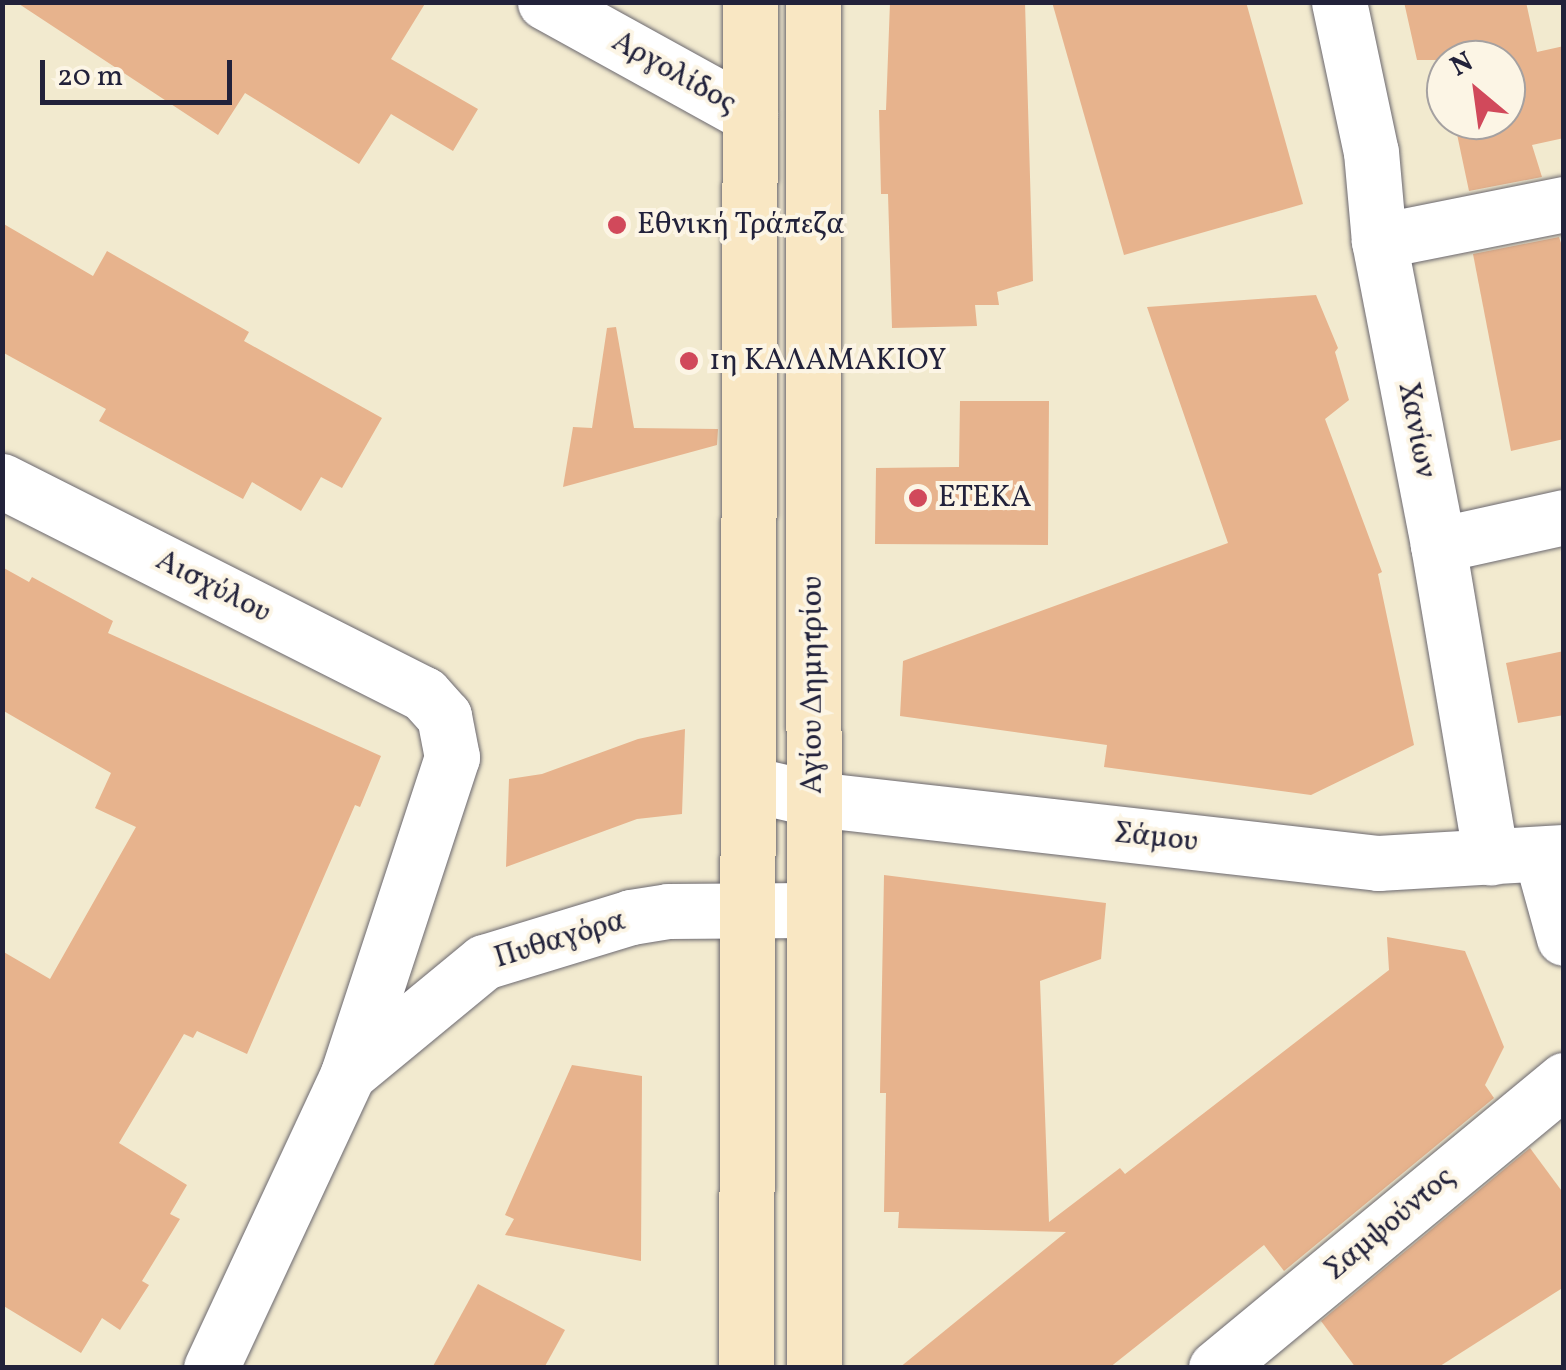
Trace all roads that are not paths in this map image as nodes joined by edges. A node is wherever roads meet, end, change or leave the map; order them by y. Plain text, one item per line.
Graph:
1 (545, 2) edge
2 (750, 2) edge
3 (813, 2) edge
4 (1339, 2) edge
5 (750, 115) junction
6 (1564, 204) edge
7 (1379, 241) junction
8 (2, 481) edge
9 (1564, 517) edge
10 (1438, 545) junction
11 (424, 694) joint
12 (750, 784) junction
13 (814, 799) junction
14 (1532, 855) edge
15 (750, 910) junction
16 (810, 910) junction
17 (1564, 938) edge
18 (348, 1074) junction
19 (1564, 1080) edge
20 (238, 1309) junction
21 (211, 1368) edge
22 (244, 1368) edge
23 (746, 1368) edge
24 (814, 1368) edge
25 (1216, 1368) edge

1 - 5 street, Αργολίδος
2 - 5 main road, Αγίου Δημητρίου
3 - 13 main road, Αγίου Δημητρίου
4 - 7 street, Χανίων
5 - 12 main road, Αγίου Δημητρίου
6 - 7 street
7 - 10 street, Χανίων
8 - 11 street, Αισχύλου
9 - 10 street
10 - 14 street, Χανίων
11 - 18 street, Πυθαγόρα
12 - 13 street, Σάμου
12 - 15 main road, Αγίου Δημητρίου
13 - 14 street, Σάμου
13 - 16 main road, Αγίου Δημητρίου
14 - 17 street, Χανίων
15 - 16 street, Πυθαγόρα
15 - 18 street, Πυθαγόρα
15 - 23 main road, Αγίου Δημητρίου
16 - 24 main road, Αγίου Δημητρίου
18 - 20 street, Πυθαγόρα
19 - 25 street, Σαμψούντος
20 - 21 street, Πυθαγόρα
20 - 22 street

